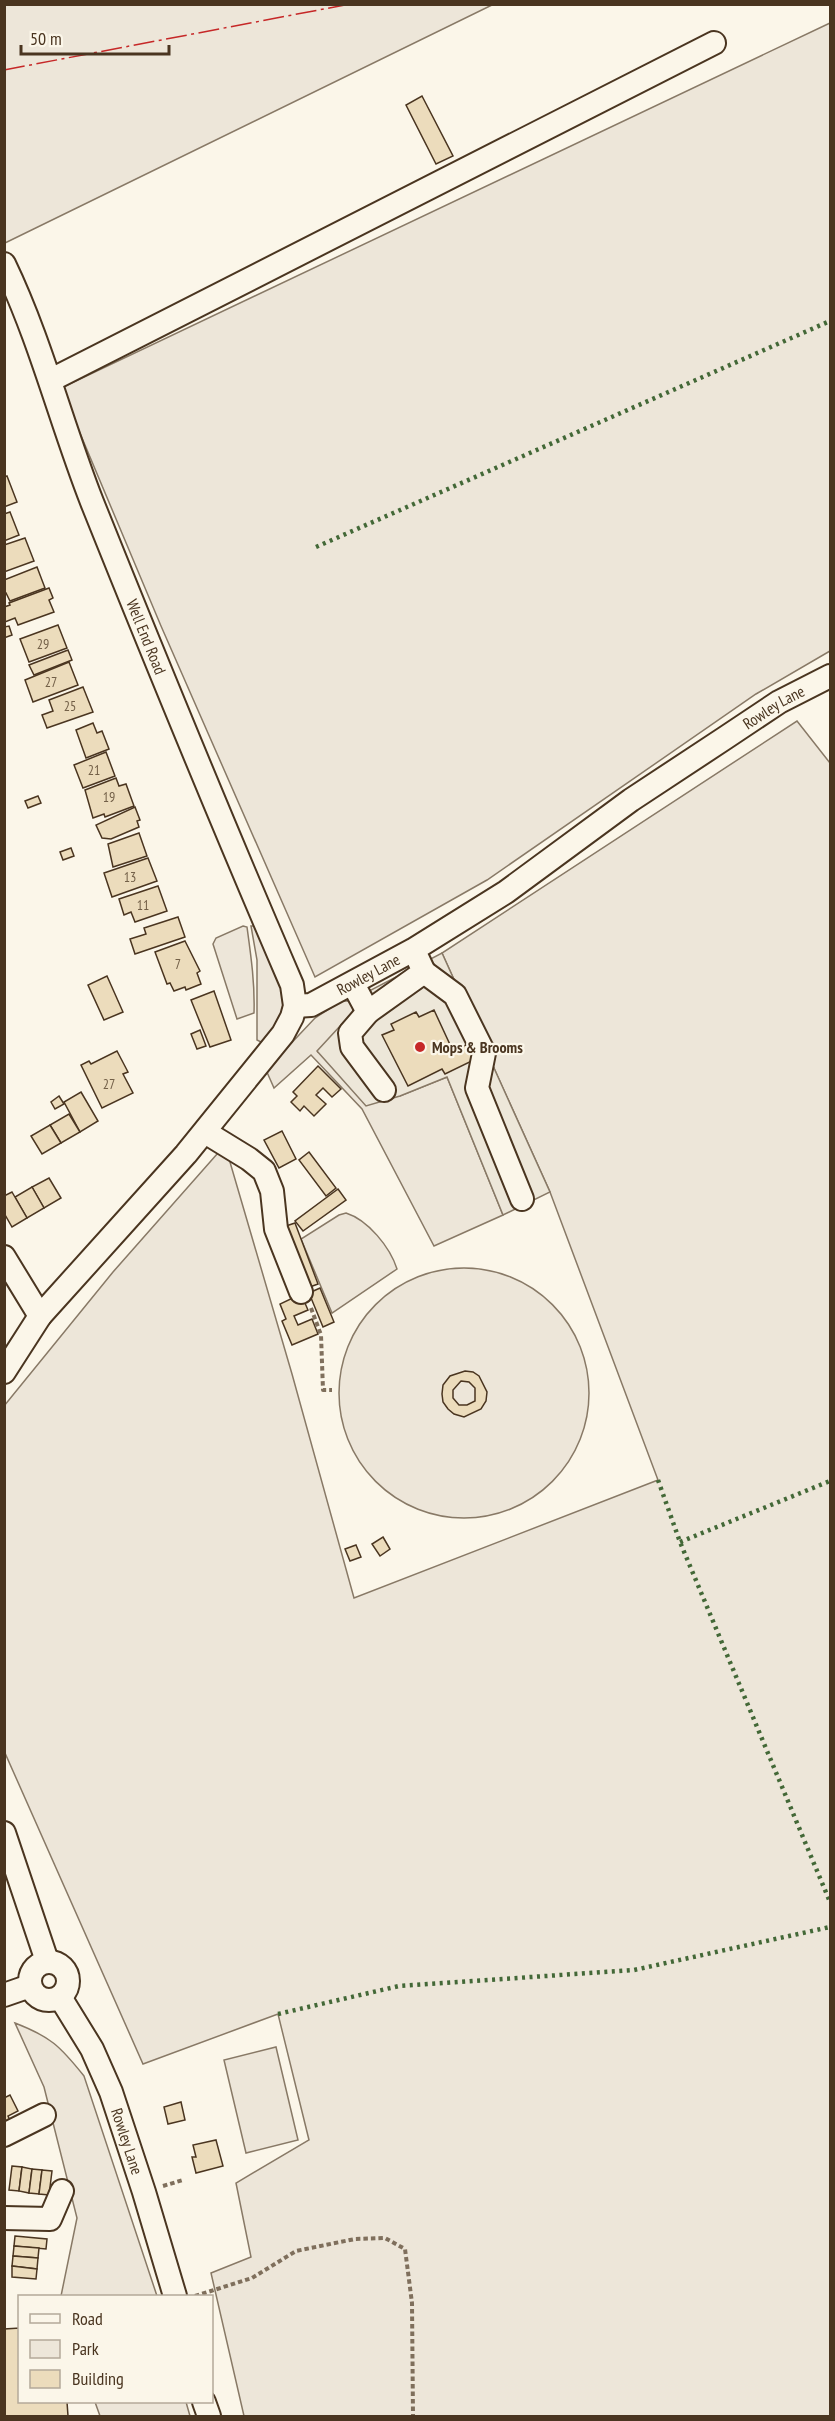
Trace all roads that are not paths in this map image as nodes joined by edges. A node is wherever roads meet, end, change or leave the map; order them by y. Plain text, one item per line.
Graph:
1 (714, 43) dead end
2 (4, 264) edge
3 (51, 380) junction
4 (831, 676) edge
5 (413, 950) junction
6 (424, 972) junction
7 (352, 984) junction
8 (295, 1006) junction
9 (368, 1012) junction
10 (384, 1090) dead end
11 (204, 1132) junction
12 (522, 1199) dead end
13 (4, 1257) edge
14 (301, 1292) road end
15 (40, 1317) junction
16 (4, 1372) edge
17 (4, 1833) edge
18 (47, 1961) junction
19 (30, 1986) junction
20 (4, 1995) edge
21 (60, 1997) junction
22 (44, 2115) dead end
23 (4, 2135) edge
24 (62, 2191) dead end
25 (4, 2218) edge
26 (175, 2295) edge

1 - 3 street
2 - 3 street, Well End Road
3 - 8 street, Well End Road
4 - 5 street, Rowley Lane
5 - 6 street
5 - 7 street, Rowley Lane
6 - 9 street
6 - 12 street
7 - 8 street, Rowley Lane
7 - 9 street
8 - 11 street
9 - 10 street
11 - 14 street
11 - 15 street
13 - 15 street
15 - 16 street
17 - 18 street
18 - 19 street
18 - 21 street
19 - 20 street
19 - 21 street
21 - 26 street, Rowley Lane
22 - 23 street
24 - 25 street

